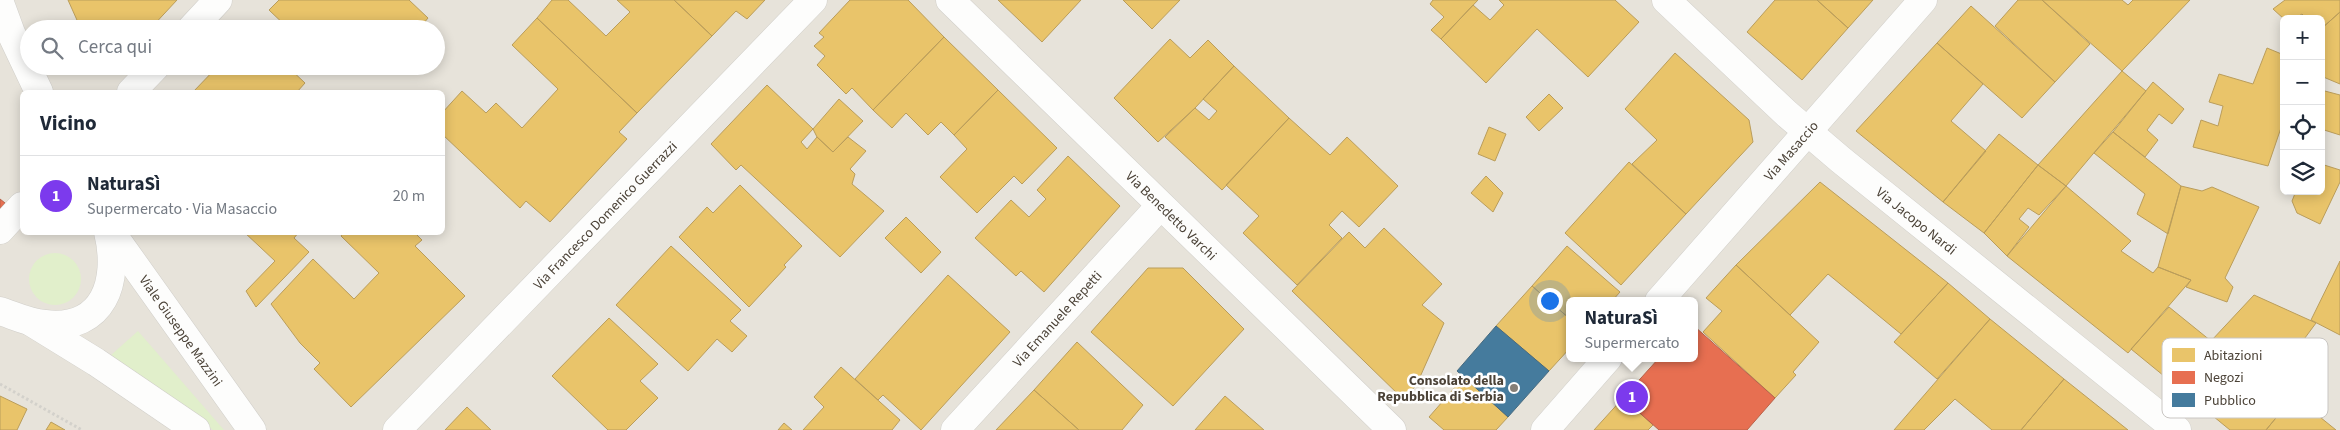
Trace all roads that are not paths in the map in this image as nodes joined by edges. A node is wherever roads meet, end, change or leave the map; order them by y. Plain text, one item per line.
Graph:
1 (218, 0) edge
2 (813, 0) edge
3 (950, 0) edge
4 (1666, 0) edge
5 (1922, 0) edge
6 (0, 3) edge
7 (199, 20) edge
8 (20, 53) edge
9 (30, 75) edge
10 (147, 75) edge
11 (37, 90) edge
12 (133, 90) edge
13 (1808, 131) junction
14 (1160, 206) junction
15 (20, 208) edge
16 (0, 230) edge
17 (109, 235) edge
18 (111, 235) edge
19 (1663, 297) edge
20 (0, 311) edge
21 (31, 322) junction
22 (1604, 362) edge
23 (2162, 418) edge
24 (2162, 418) edge
25 (196, 430) edge
26 (252, 430) edge
27 (397, 430) edge
28 (955, 430) edge
29 (1392, 430) edge
30 (1545, 430) edge
31 (2177, 430) edge

1 - 7 street
2 - 27 street, Via Francesco Domenico Guerrazzi
3 - 14 street, Via Benedetto Varchi
4 - 13 street, Via Jacopo Nardi
5 - 13 street, Via Masaccio
6 - 8 street
9 - 11 street
10 - 12 street
13 - 19 street, Via Masaccio
13 - 23 street, Via Jacopo Nardi
14 - 28 street, Via Emanuele Repetti
14 - 29 street, Via Benedetto Varchi
15 - 16 street
17 - 21 street, Viale Giuseppe Mazzini
18 - 26 street, Viale Giuseppe Mazzini
20 - 21 street, Viale Giuseppe Mazzini
21 - 25 street, Viale Giuseppe Mazzini
22 - 30 street
24 - 31 street, Via Jacopo Nardi

